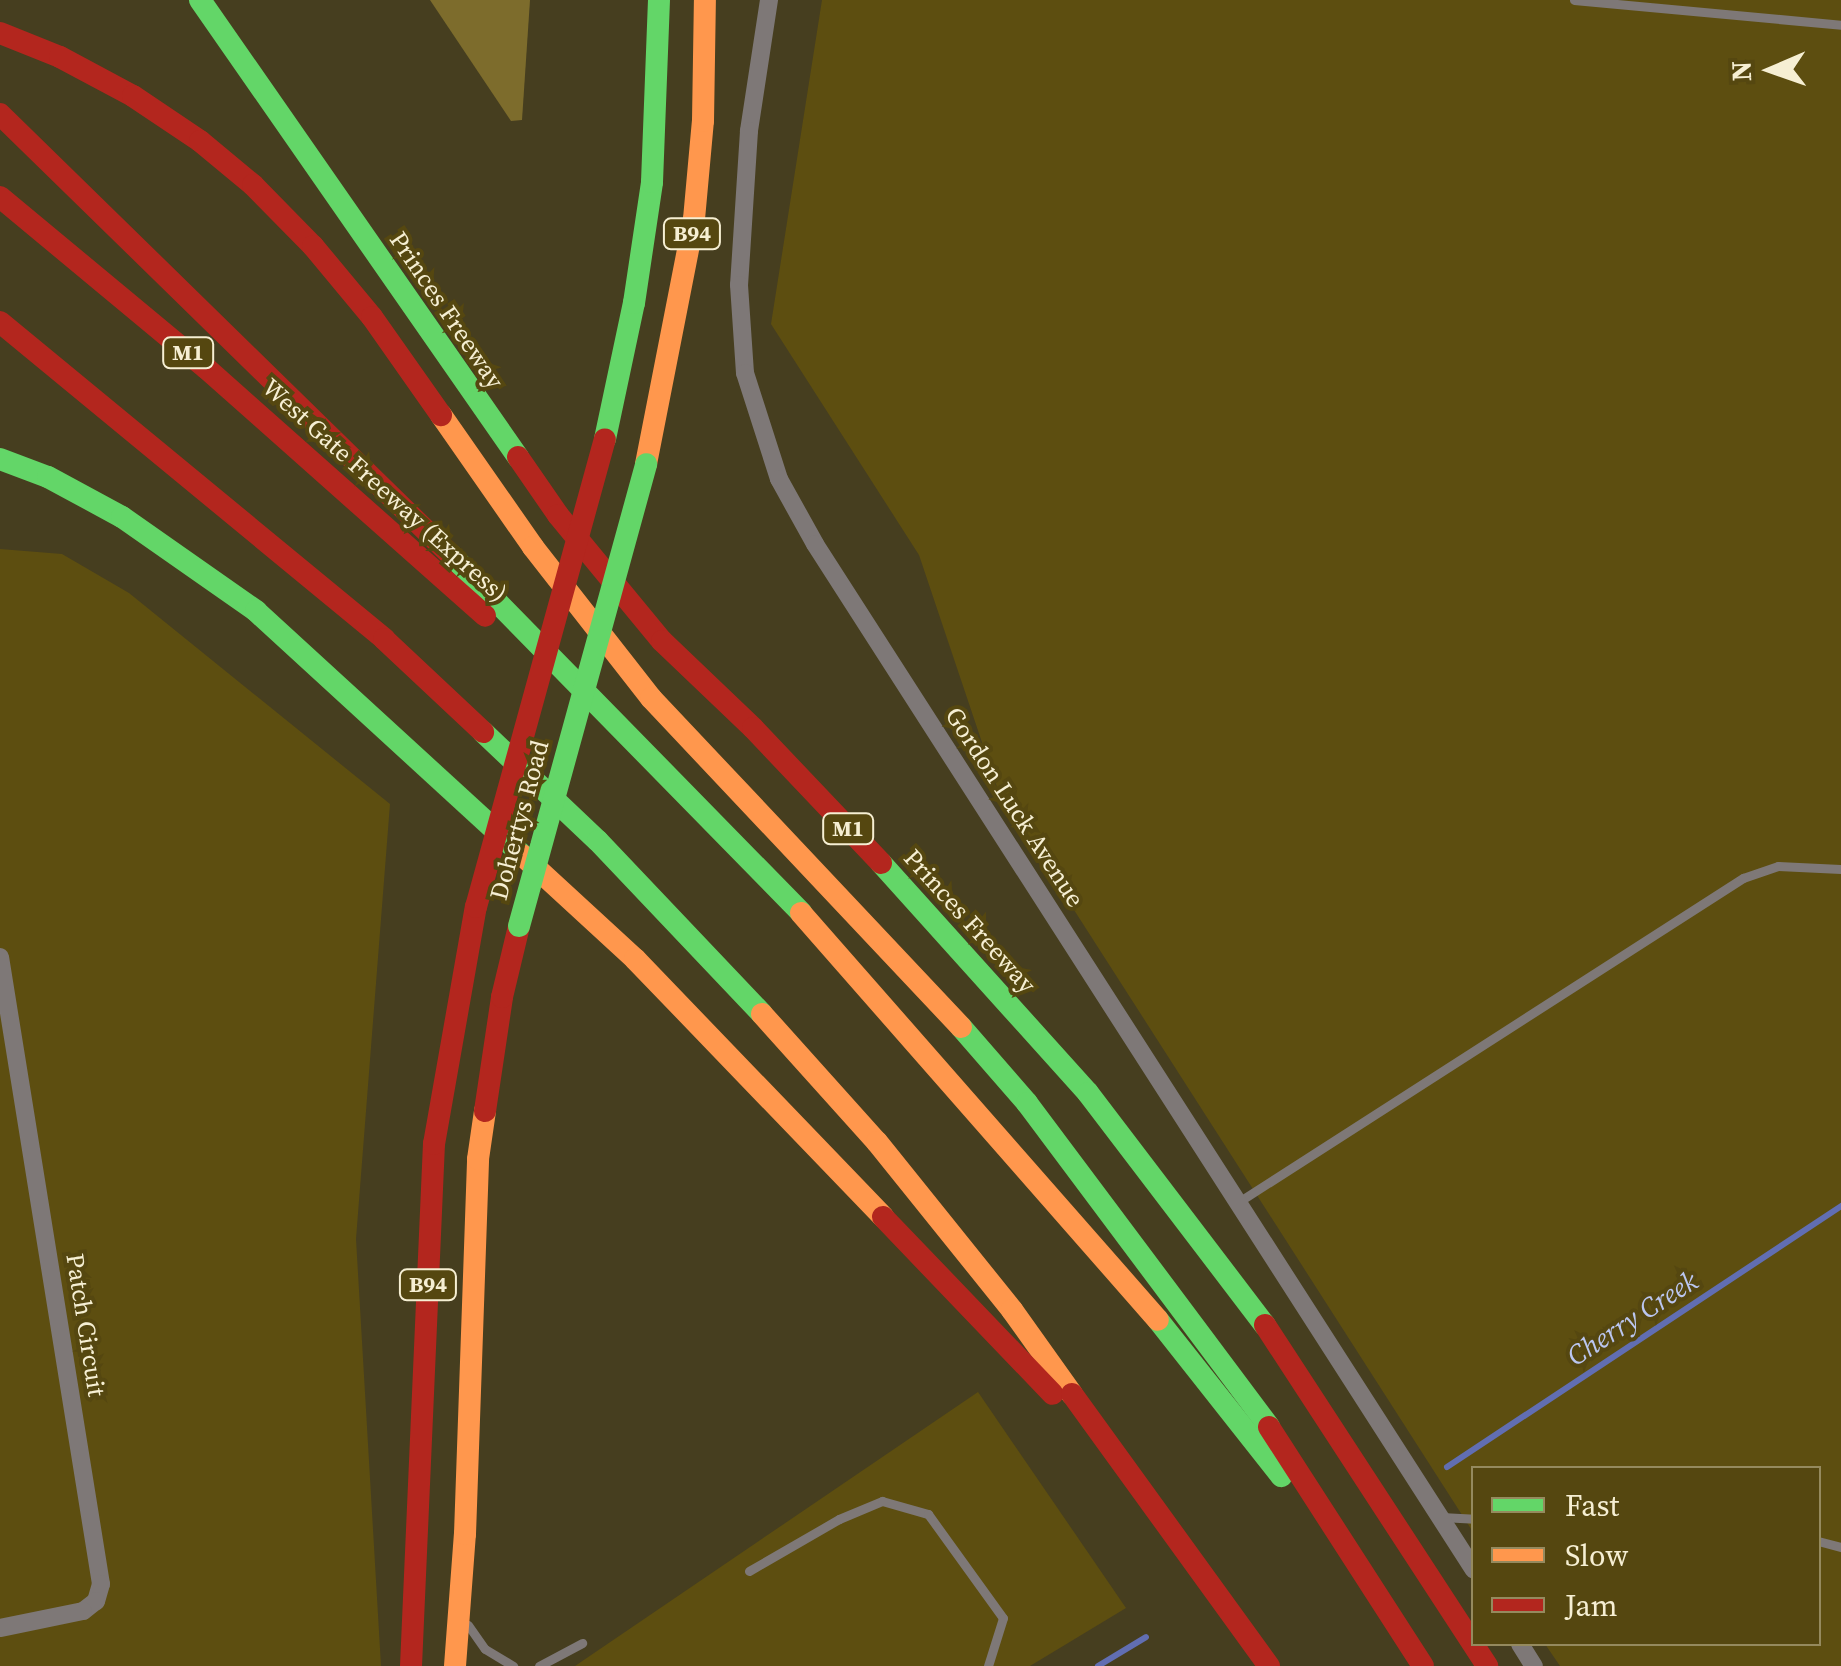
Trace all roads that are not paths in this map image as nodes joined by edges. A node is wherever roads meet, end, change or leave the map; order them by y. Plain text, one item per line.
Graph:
1 (200, 0) edge
2 (659, 0) edge
3 (705, 0) edge
4 (769, 0) edge
5 (1574, 0) edge
6 (1841, 24) edge
7 (0, 34) edge
8 (0, 114) edge
9 (0, 197) edge
10 (0, 322) edge
11 (0, 459) edge
12 (725, 832) junction
13 (1841, 869) edge
14 (0, 958) edge
15 (1240, 1201) junction
16 (1440, 1517) junction
17 (1471, 1520) edge
18 (1471, 1565) edge
19 (749, 1571) dead end
20 (460, 1606) junction
21 (1232, 1610) junction
22 (0, 1628) edge
23 (1471, 1641) edge
24 (582, 1642) dead end
25 (411, 1666) edge
26 (455, 1666) edge
27 (513, 1666) edge
28 (539, 1666) edge
29 (988, 1666) edge
30 (1269, 1666) edge
31 (1415, 1666) edge
32 (1423, 1666) edge

1 - 23 main road, Princes Freeway / M1
2 - 25 main road, Dohertys Road / B94, bridge
3 - 20 main road, Dohertys Road / B94, bridge
4 - 15 street, Gordon Luck Avenue
5 - 6 lane
7 - 32 main road
8 - 12 main road
9 - 12 main road, West Gate Freeway (Express) / M1
10 - 21 main road
11 - 21 main road
12 - 31 main road, M1
13 - 15 lane
14 - 22 street, Patch Circuit
15 - 16 street, Gordon Luck Avenue
16 - 17 lane
16 - 18 street, Gordon Luck Avenue
19 - 29 lane
20 - 26 main road, Dohertys Road / B94
20 - 27 lane
21 - 30 main road
24 - 28 lane

